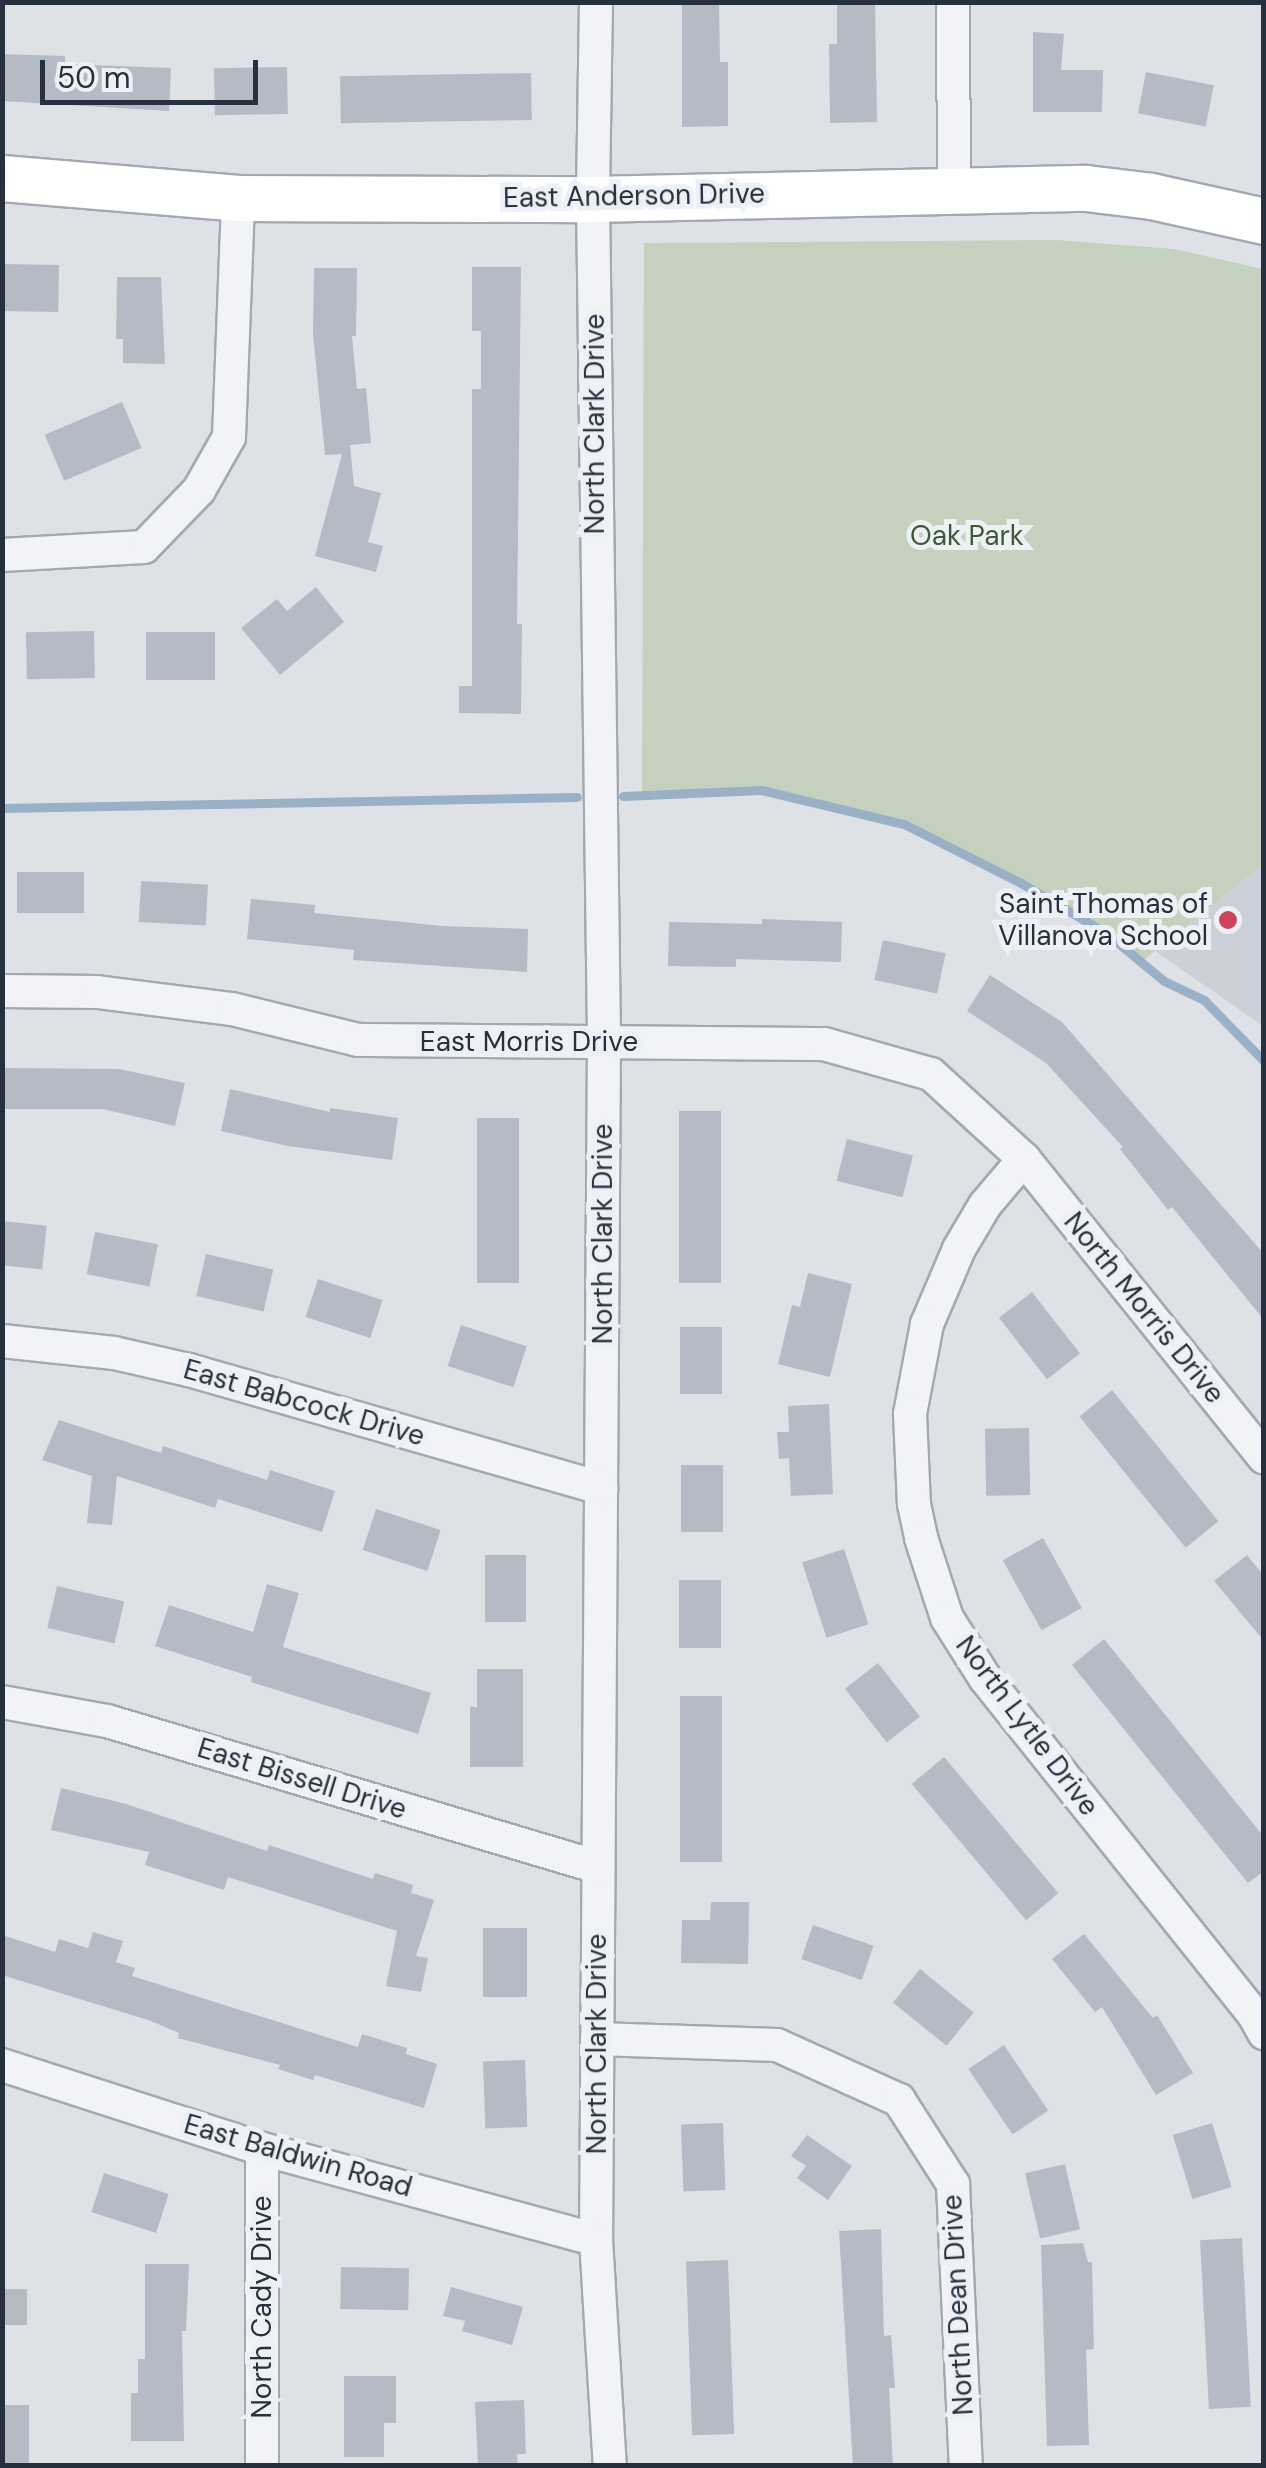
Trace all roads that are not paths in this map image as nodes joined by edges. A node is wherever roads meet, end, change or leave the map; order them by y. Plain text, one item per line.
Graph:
1 (596, 2) edge
2 (953, 2) edge
3 (2, 178) edge
4 (954, 188) junction
5 (238, 198) junction
6 (592, 199) junction
7 (1264, 221) edge
8 (2, 555) edge
9 (2, 991) edge
10 (604, 1042) junction
11 (1024, 1159) junction
12 (2, 1341) edge
13 (1264, 1458) edge
14 (601, 1488) junction
15 (2, 1702) edge
16 (598, 1867) junction
17 (1264, 2033) edge
18 (597, 2039) junction
19 (2, 2065) edge
20 (262, 2148) junction
21 (596, 2240) junction
22 (262, 2466) edge
23 (610, 2466) edge
24 (966, 2466) edge

1 - 6 street, North Clark Drive
2 - 4 street
3 - 5 street, East Anderson Drive
4 - 6 street, East Anderson Drive
4 - 7 street, East Anderson Drive
5 - 6 street, East Anderson Drive
5 - 8 street
6 - 10 street, North Clark Drive
9 - 10 street, East Morris Drive
10 - 11 street, East Morris Drive
10 - 14 street, North Clark Drive
11 - 13 street, North Morris Drive
11 - 17 street, North Lytle Drive
12 - 14 street, East Babcock Drive
14 - 16 street, North Clark Drive
15 - 16 street, East Bissell Drive
16 - 18 street, North Clark Drive
18 - 21 street, North Clark Drive
18 - 24 street, North Dean Drive
19 - 20 street, East Baldwin Road
20 - 21 street, East Baldwin Road
20 - 22 street, North Cady Drive
21 - 23 street, North Clark Drive

